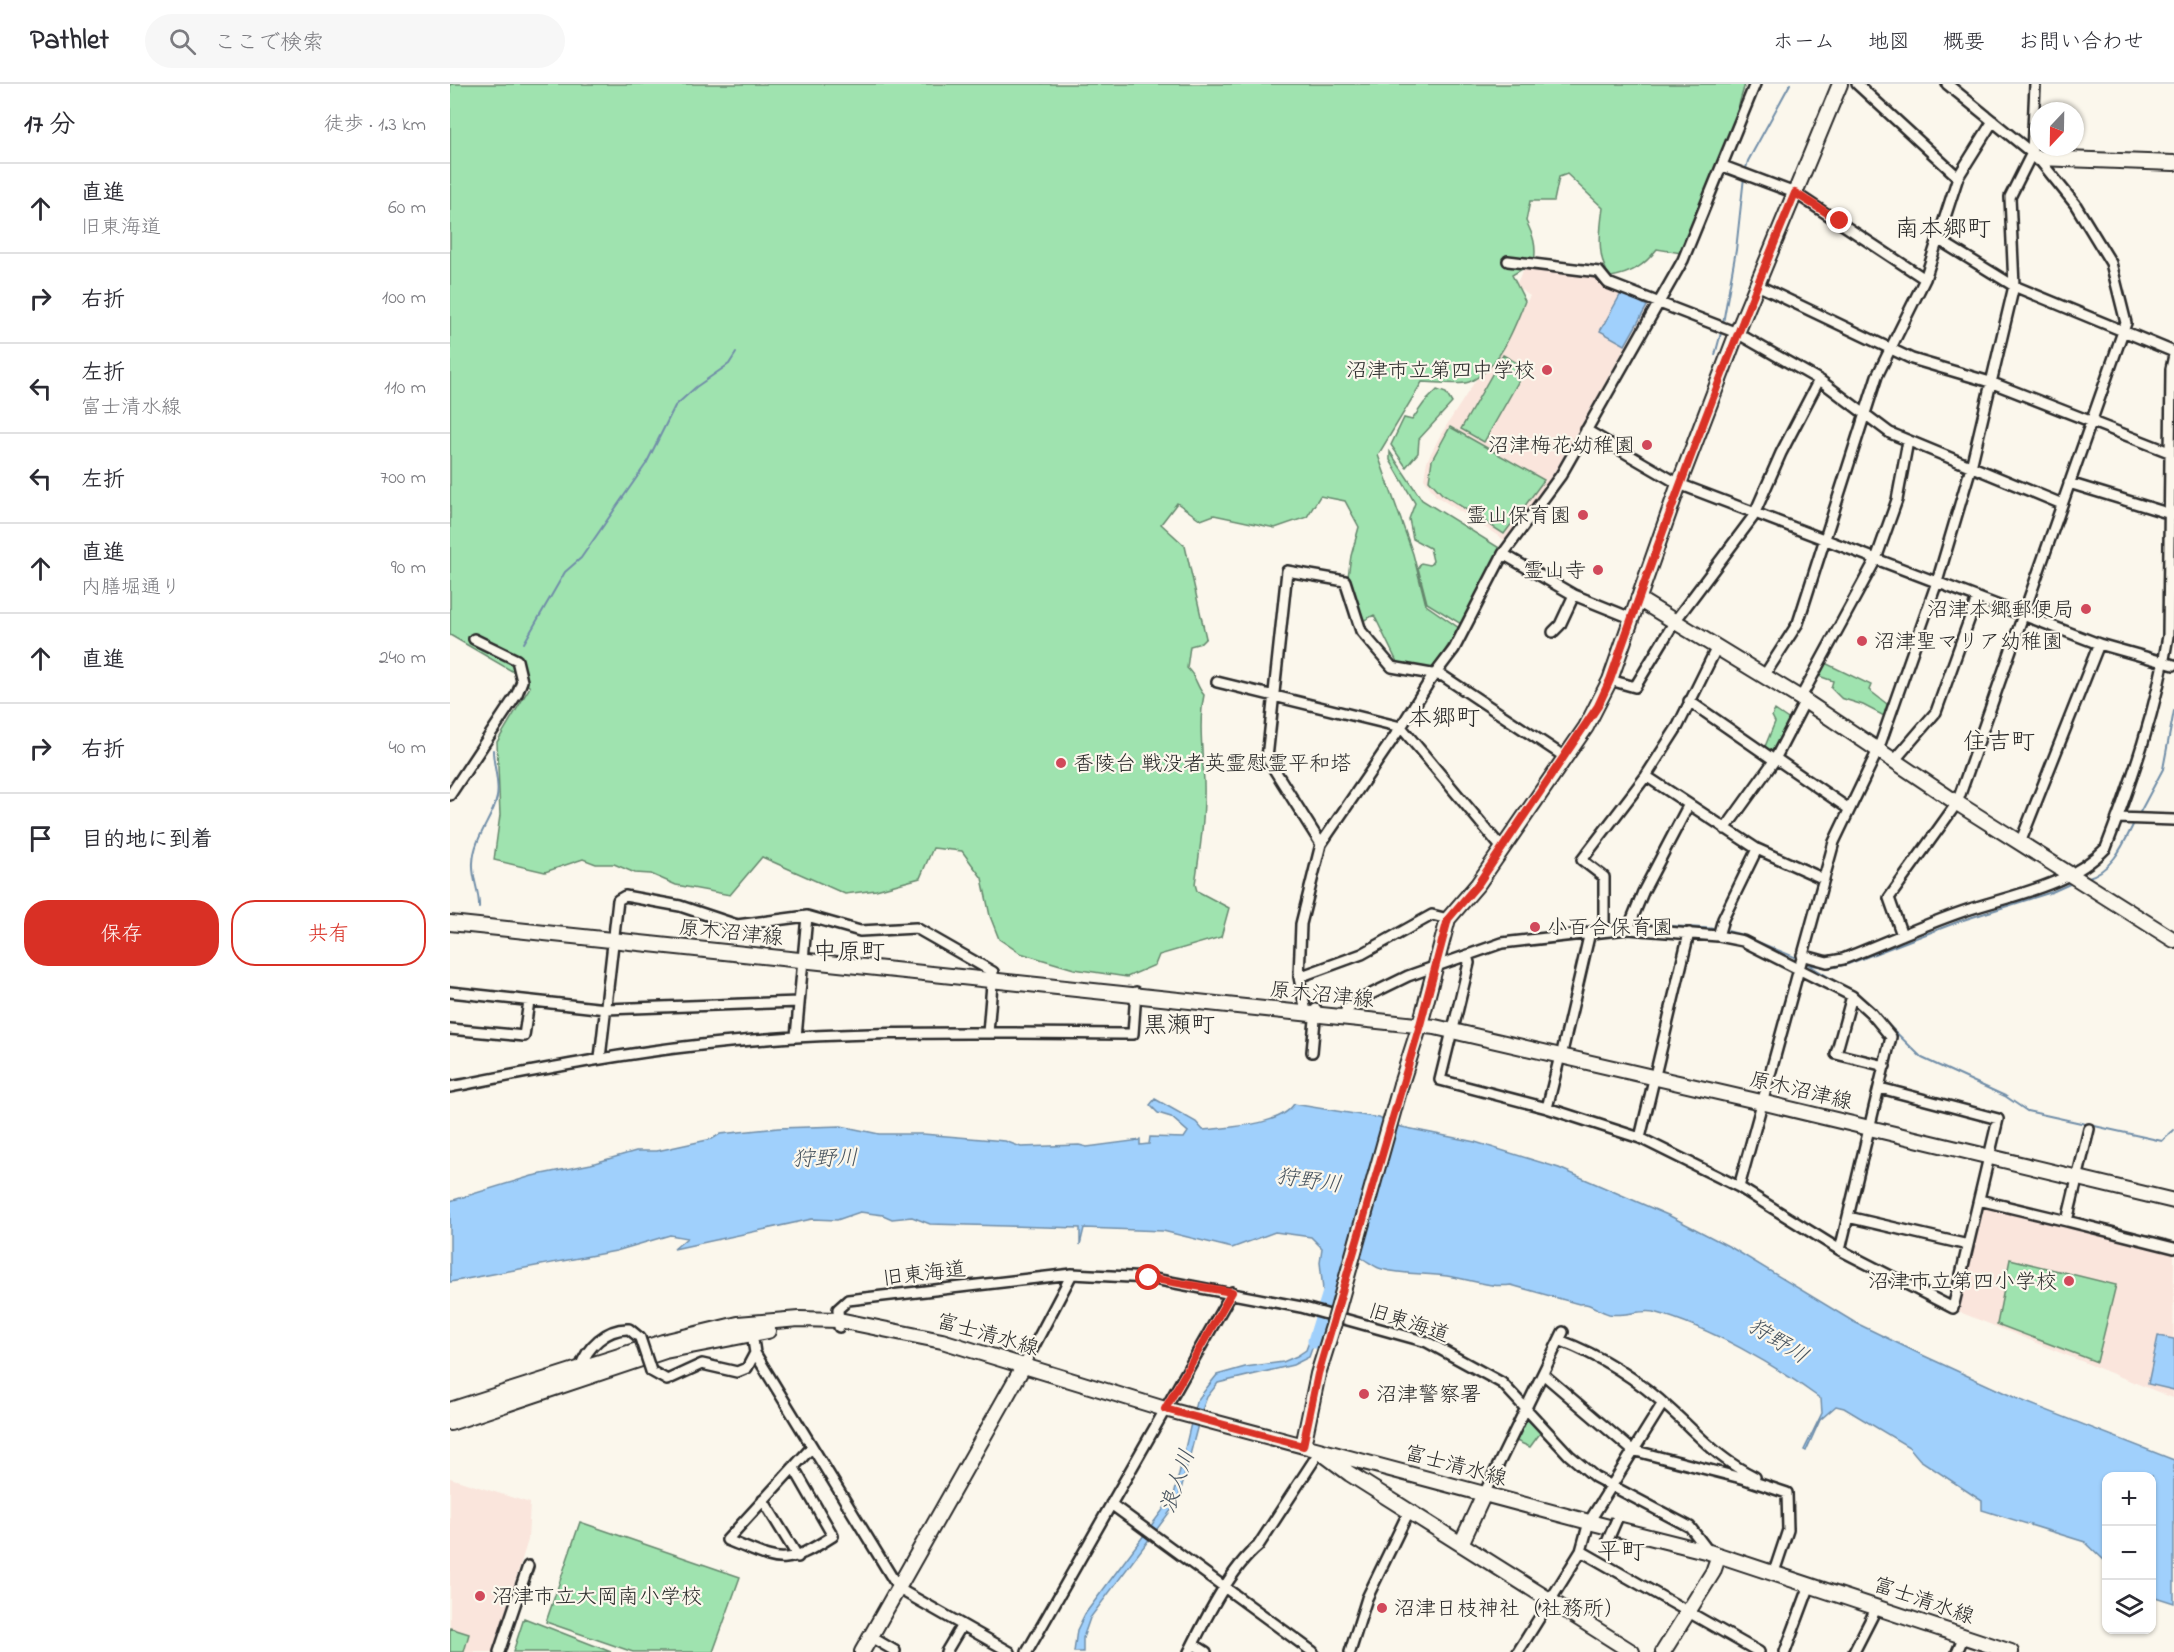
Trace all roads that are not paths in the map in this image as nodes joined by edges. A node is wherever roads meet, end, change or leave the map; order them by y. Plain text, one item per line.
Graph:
1 (1755, 84) edge
2 (1840, 84) edge
3 (1857, 84) edge
4 (1947, 84) edge
5 (2035, 84) edge
6 (2035, 102) edge
7 (1993, 121) junction
8 (2030, 151) edge
9 (2034, 156) edge
10 (2036, 156) edge
11 (2052, 156) edge
12 (2174, 163) edge
13 (1723, 166) junction
14 (1958, 177) junction
15 (1795, 193) junction
16 (1939, 240) junction
17 (1508, 261) dead end
18 (1925, 279) junction
19 (1757, 285) junction
20 (2014, 286) junction
21 (1660, 302) junction
22 (2124, 330) junction
23 (1737, 333) junction
24 (1890, 348) junction
25 (2174, 354) edge
26 (1819, 380) junction
27 (1990, 382) junction
28 (1863, 413) junction
29 (2091, 421) junction
30 (1586, 430) junction
31 (1908, 441) junction
32 (2169, 452) junction
33 (1971, 466) junction
34 (2069, 483) junction
35 (1679, 484) junction
36 (2062, 504) junction
37 (1754, 513) junction
38 (2171, 514) edge
39 (1825, 539) junction
40 (1503, 554) junction
41 (1876, 559) junction
42 (1937, 582) junction
43 (1574, 595) junction
44 (1977, 598) junction
45 (1638, 599) junction
46 (2022, 615) junction
47 (1631, 618) junction
48 (1675, 621) junction
49 (1553, 632) dead end
50 (474, 639) dead end
51 (2098, 644) junction
52 (1717, 647) junction
53 (2164, 663) junction
54 (2174, 665) edge
55 (1435, 673) junction
56 (1764, 676) junction
57 (1610, 680) junction
58 (1217, 682) dead end
59 (1274, 695) junction
60 (1803, 700) junction
61 (1689, 701) junction
62 (1401, 727) junction
63 (1878, 750) junction
64 (1565, 757) junction
65 (1775, 759) junction
66 (1894, 761) junction
67 (1646, 776) junction
68 (451, 793) edge
69 (1957, 803) junction
70 (1688, 806) junction
71 (1849, 809) junction
72 (2117, 818) junction
73 (2174, 820) edge
74 (1725, 829) junction
75 (2020, 843) junction
76 (1321, 844) junction
77 (1501, 847) junction
78 (1757, 849) junction
79 (2071, 875) junction
80 (1824, 879) junction
81 (807, 915) junction
82 (450, 916) edge
83 (1448, 919) junction
84 (450, 923) edge
85 (1628, 929) junction
86 (1604, 931) junction
87 (1590, 932) junction
88 (1689, 933) junction
89 (1902, 935) junction
90 (614, 936) junction
91 (1718, 936) junction
92 (2174, 940) edge
93 (1467, 955) junction
94 (1802, 955) junction
95 (802, 957) junction
96 (1799, 967) junction
97 (1434, 969) junction
98 (993, 976) junction
99 (1299, 977) junction
100 (450, 992) edge
101 (1136, 993) junction
102 (1851, 996) junction
103 (529, 1001) junction
104 (799, 1002) junction
105 (606, 1009) junction
106 (1312, 1010) junction
107 (1346, 1010) junction
108 (1421, 1022) junction
109 (1453, 1028) junction
110 (450, 1029) edge
111 (988, 1033) junction
112 (796, 1037) junction
113 (1312, 1052) dead end
114 (1562, 1052) junction
115 (600, 1058) junction
116 (1885, 1066) junction
117 (1656, 1074) junction
118 (450, 1087) edge
119 (1880, 1088) junction
120 (1762, 1099) junction
121 (1547, 1108) junction
122 (1870, 1124) junction
123 (2089, 1129) dead end
124 (1640, 1138) junction
125 (1990, 1153) junction
126 (2078, 1174) junction
127 (1739, 1187) junction
128 (2174, 1194) edge
129 (1979, 1200) junction
130 (2174, 1201) edge
131 (1848, 1217) junction
132 (2067, 1221) junction
133 (1968, 1245) junction
134 (2174, 1248) edge
135 (1840, 1250) junction
136 (1072, 1274) junction
137 (1232, 1292) junction
138 (839, 1324) junction
139 (752, 1333) junction
140 (754, 1353) junction
141 (1024, 1365) junction
142 (580, 1368) junction
143 (1543, 1374) junction
144 (1664, 1403) junction
145 (1165, 1409) junction
146 (1526, 1409) junction
147 (450, 1410) edge
148 (450, 1423) edge
149 (1303, 1446) junction
150 (812, 1447) junction
151 (1632, 1450) junction
152 (1320, 1451) junction
153 (794, 1468) junction
154 (1768, 1486) junction
155 (1610, 1487) junction
156 (1484, 1494) junction
157 (764, 1500) junction
158 (1111, 1504) junction
159 (1409, 1511) junction
160 (1617, 1519) dead end
161 (1589, 1522) junction
162 (1607, 1542) dead end
163 (1461, 1544) junction
164 (1581, 1551) junction
165 (1714, 1553) junction
166 (798, 1557) junction
167 (528, 1566) dead end
168 (1774, 1572) junction
169 (1810, 1585) junction
170 (1226, 1587) junction
171 (899, 1589) junction
172 (1549, 1601) junction
173 (1878, 1607) junction
174 (1688, 1612) junction
175 (962, 1625) junction
176 (1964, 1636) junction
177 (866, 1647) edge
178 (1191, 1648) edge
179 (895, 1651) edge
180 (499, 1652) edge
181 (946, 1652) edge
182 (1010, 1652) edge
183 (1027, 1652) edge
184 (1206, 1652) edge
185 (1313, 1652) edge
186 (1350, 1652) edge
187 (1518, 1652) edge
188 (1632, 1652) edge
189 (1663, 1652) edge
190 (1759, 1652) edge
191 (1785, 1652) edge
192 (1854, 1652) edge
193 (1957, 1652) edge
194 (2011, 1652) edge

1 - 13 street
2 - 15 main road
3 - 14 street
4 - 7 street
5 - 6 street
7 - 8 street
7 - 14 street
9 - 20 street
10 - 22 street
11 - 12 main road
13 - 15 street
13 - 21 street
14 - 16 street
15 - 18 street
15 - 19 main road
16 - 18 street
16 - 20 street
17 - 21 street
18 - 24 street
19 - 23 main road
19 - 24 street
20 - 22 street
20 - 27 street
21 - 23 street
21 - 30 street
22 - 25 street
22 - 29 street
23 - 26 street
23 - 35 main road
24 - 27 street
24 - 28 street
25 - 32 street
26 - 28 street
26 - 37 street
27 - 29 street
27 - 33 street
28 - 31 street
28 - 39 street
29 - 32 street
29 - 34 street
30 - 35 street
30 - 40 street
31 - 33 street
31 - 41 street
32 - 38 street
33 - 36 street
33 - 42 street
34 - 36 street
34 - 38 street
35 - 37 street
35 - 45 main road
36 - 46 street
37 - 39 street
37 - 48 street
38 - 53 street
39 - 41 street
39 - 56 street
40 - 43 street
40 - 55 street
41 - 42 street
41 - 60 street
42 - 44 street
42 - 63 street
43 - 47 street
43 - 49 street
44 - 46 street
44 - 66 street
45 - 47 main road
45 - 48 main road
46 - 51 street
46 - 69 street
47 - 57 main road
48 - 52 main road
48 - 57 street
50 - 68 street
51 - 53 street
51 - 75 street
52 - 56 main road
52 - 61 street
53 - 54 street
53 - 72 street
55 - 59 street
55 - 62 street
55 - 64 street
56 - 60 main road
57 - 64 main road
58 - 59 street
59 - 62 street
59 - 76 street
60 - 63 main road
60 - 65 street
61 - 65 street
61 - 67 street
62 - 76 street
62 - 77 street
63 - 66 main road
63 - 71 street
64 - 77 main road
65 - 71 street
65 - 74 street
66 - 69 main road
67 - 70 street
67 - 86 street
69 - 75 main road
69 - 89 street
70 - 74 street
70 - 85 street
71 - 80 street
72 - 73 street
72 - 79 street
74 - 78 street
75 - 79 main road
76 - 99 street
77 - 83 main road
78 - 80 street
78 - 91 street
79 - 89 street
79 - 92 main road
80 - 94 street
81 - 90 street
81 - 95 street
81 - 98 street
82 - 90 main road, 原木沼津線
83 - 97 main road
83 - 99 street
84 - 90 main road, 原木沼津線
85 - 86 street
85 - 88 street
86 - 87 street
87 - 93 street
87 - 114 street
88 - 91 street
88 - 117 street
89 - 94 street
90 - 95 main road, 原木沼津線
90 - 105 street
91 - 96 street
93 - 97 street
93 - 109 street
94 - 96 street
95 - 98 main road, 原木沼津線
95 - 104 street
96 - 102 street
96 - 120 street
97 - 107 street
97 - 108 main road
98 - 101 main road, 原木沼津線
98 - 111 street
99 - 106 street
100 - 103 street
101 - 106 main road, 原木沼津線
101 - 111 street
102 - 116 street
102 - 116 street
103 - 105 street
103 - 110 street
104 - 105 street
104 - 112 street
105 - 115 street
106 - 107 main road, 原木沼津線
106 - 108 main road, 原木沼津線
106 - 113 street
107 - 108 main road, 原木沼津線
108 - 109 main road, 原木沼津線
108 - 149 main road, bridge
109 - 114 main road, 原木沼津線
109 - 121 street
111 - 112 street
112 - 115 street
114 - 117 main road, 原木沼津線
114 - 121 street
115 - 118 street
116 - 119 street
117 - 120 main road, 原木沼津線
117 - 124 street
119 - 122 street
119 - 125 street
120 - 122 main road, 原木沼津線
120 - 127 street
121 - 124 street
122 - 125 main road, 原木沼津線
122 - 131 street
123 - 126 street
124 - 127 street
125 - 126 main road, 原木沼津線
125 - 129 street
126 - 128 main road, 原木沼津線
126 - 130 main road, 原木沼津線
126 - 132 street
127 - 135 street
129 - 132 street
129 - 133 street
131 - 133 street
131 - 135 street
132 - 134 street
133 - 135 street
136 - 137 street, 旧東海道
136 - 138 street, 旧東海道
136 - 141 street
137 - 145 street
137 - 146 street, 旧東海道
138 - 139 main road, 富士清水線
138 - 141 main road, 富士清水線
138 - 142 main road, 富士清水線
139 - 140 street
139 - 148 main road, 富士清水線
140 - 142 street, bridge
140 - 150 street
141 - 145 main road, 富士清水線
141 - 171 main road
142 - 147 main road, 富士清水線
143 - 144 street
143 - 146 street
143 - 151 street
144 - 151 street
144 - 154 street
145 - 149 main road, 富士清水線
145 - 158 street
146 - 155 street, 旧東海道
146 - 156 street
149 - 152 main road, 富士清水線
150 - 153 street
150 - 171 street
151 - 154 street
151 - 155 street
152 - 156 main road, 富士清水線
152 - 159 main road
152 - 170 street
153 - 157 street
153 - 166 street
154 - 168 street
155 - 161 street
155 - 165 street, 旧東海道
156 - 161 main road, 富士清水線
156 - 163 main road
157 - 166 street
157 - 166 street
158 - 170 street
158 - 183 street
159 - 163 main road
159 - 186 street
160 - 162 street, bridge
161 - 164 street
161 - 165 main road, 富士清水線
163 - 172 main road
164 - 172 street
164 - 174 street
165 - 168 main road, 富士清水線
165 - 174 main road
167 - 180 street
168 - 169 main road, 富士清水線
169 - 173 main road, 富士清水線
169 - 191 street
170 - 178 street
170 - 185 street
171 - 175 street
171 - 177 main road
172 - 187 street
172 - 188 main road
173 - 176 main road, 富士清水線
173 - 192 street
174 - 189 main road
174 - 190 street
175 - 181 street
175 - 182 street
176 - 193 street
176 - 194 main road, 富士清水線
177 - 179 street
178 - 184 street

